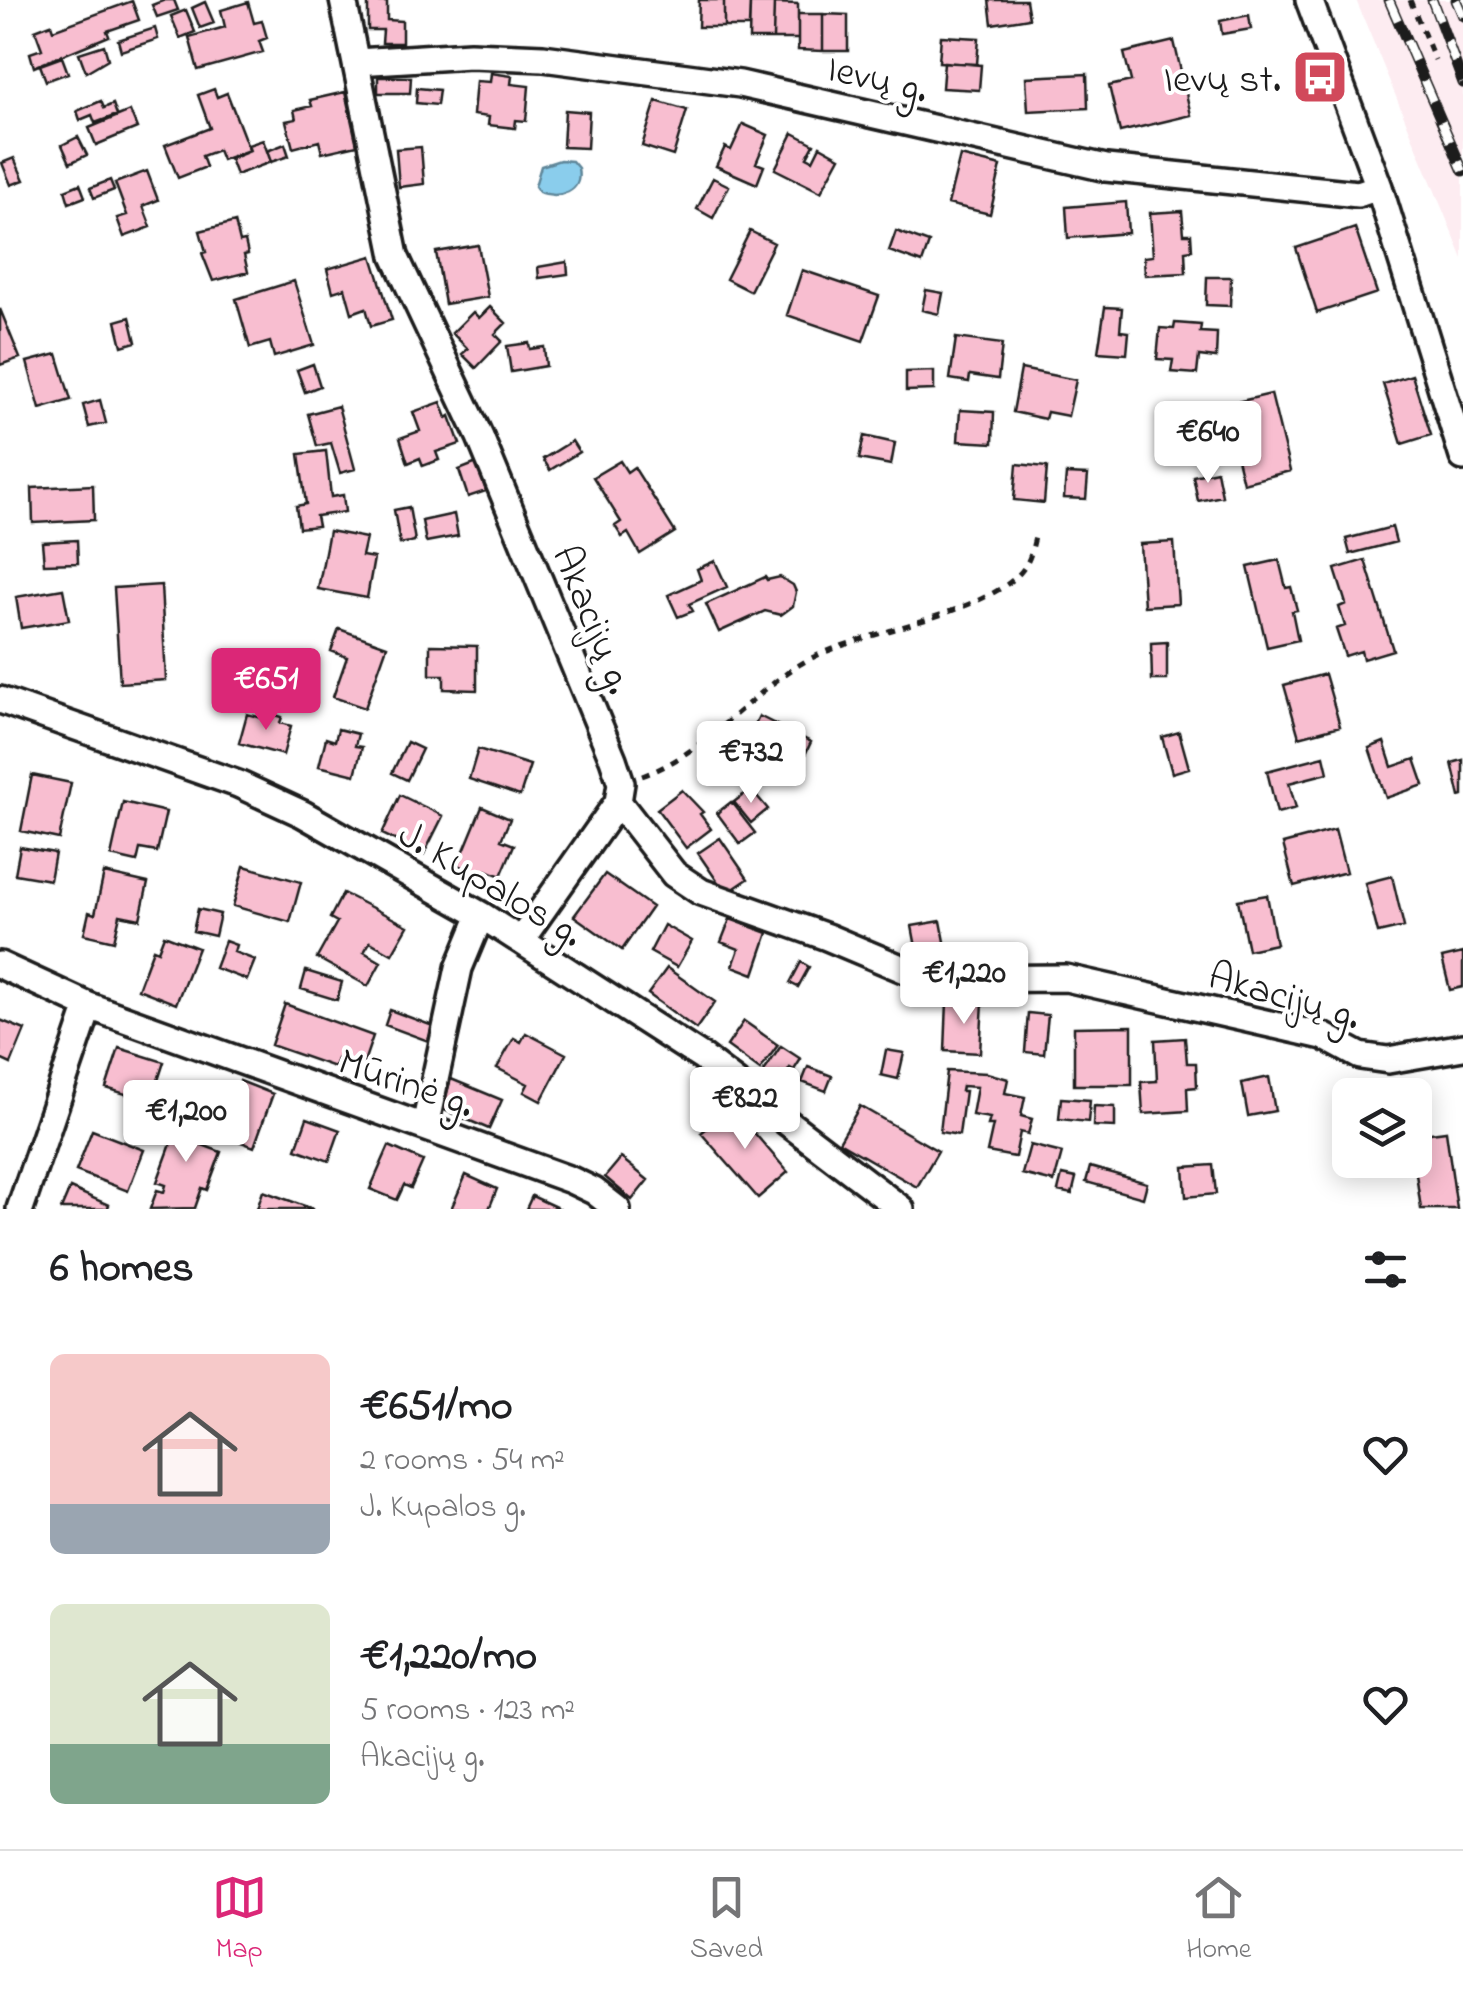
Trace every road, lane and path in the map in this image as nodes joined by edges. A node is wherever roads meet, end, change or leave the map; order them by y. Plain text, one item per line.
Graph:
1 (344, 0) edge
2 (1309, 0) edge
3 (1410, 0) edge
4 (1436, 60) dead end
5 (357, 62) junction
6 (1379, 187) junction
7 (1463, 457) edge
8 (1036, 534) dead end
9 (0, 700) edge
10 (620, 792) junction
11 (481, 915) junction
12 (521, 940) junction
13 (0, 965) edge
14 (89, 1006) junction
15 (1463, 1047) edge
16 (425, 1126) junction
17 (20, 1209) edge
18 (617, 1209) edge
19 (902, 1209) edge

1 - 5 street, Akacijų g.
2 - 6 street
3 - 4 path
5 - 6 street, Ievų g.
5 - 10 street, Akacijų g.
6 - 7 street
8 - 10 path
9 - 11 street, J. Kupalos g.
10 - 12 street
10 - 15 street, Akacijų g.
11 - 12 street, J. Kupalos g.
11 - 16 street
12 - 19 street, J. Kupalos g.
13 - 14 street, Mūrinė g.
14 - 16 street, Mūrinė g.
14 - 17 street
16 - 18 street, Mūrinė g.

